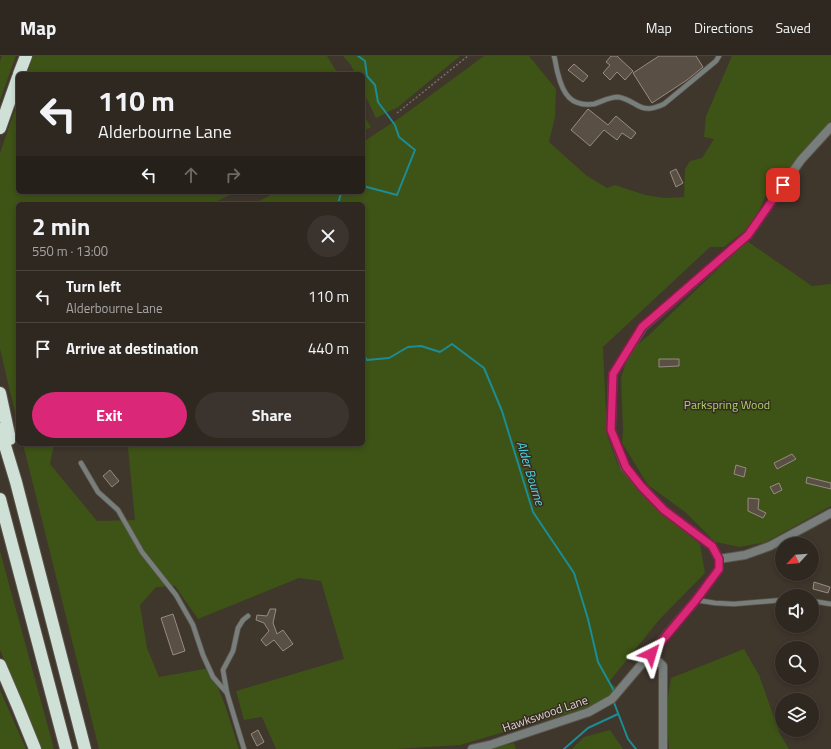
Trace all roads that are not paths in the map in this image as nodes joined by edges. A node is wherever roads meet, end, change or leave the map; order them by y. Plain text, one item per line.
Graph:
1 (26, 56) edge
2 (554, 56) edge
3 (719, 56) edge
4 (20, 72) edge
5 (16, 83) edge
6 (0, 128) edge
7 (830, 129) edge
8 (0, 393) edge
9 (0, 429) edge
10 (81, 463) dead end
11 (16, 482) junction
12 (0, 499) edge
13 (831, 513) edge
14 (719, 559) junction
15 (696, 600) junction
16 (775, 601) edge
17 (819, 602) edge
18 (831, 604) edge
19 (248, 616) dead end
20 (651, 654) junction
21 (0, 665) edge
22 (227, 693) junction
23 (35, 749) edge
24 (66, 749) edge
25 (85, 749) edge
26 (244, 749) edge
27 (472, 749) edge
28 (663, 749) edge

1 - 4 highway
2 - 3 lane
5 - 6 highway
7 - 14 street
8 - 11 highway
9 - 11 highway
10 - 22 lane
11 - 25 highway
12 - 24 highway
13 - 14 street
14 - 15 street, Hawkswood Lane
15 - 16 lane
15 - 20 street, Hawkswood Lane
17 - 18 lane
19 - 22 lane
20 - 27 street, Hawkswood Lane
20 - 28 street
21 - 23 highway
22 - 26 lane

